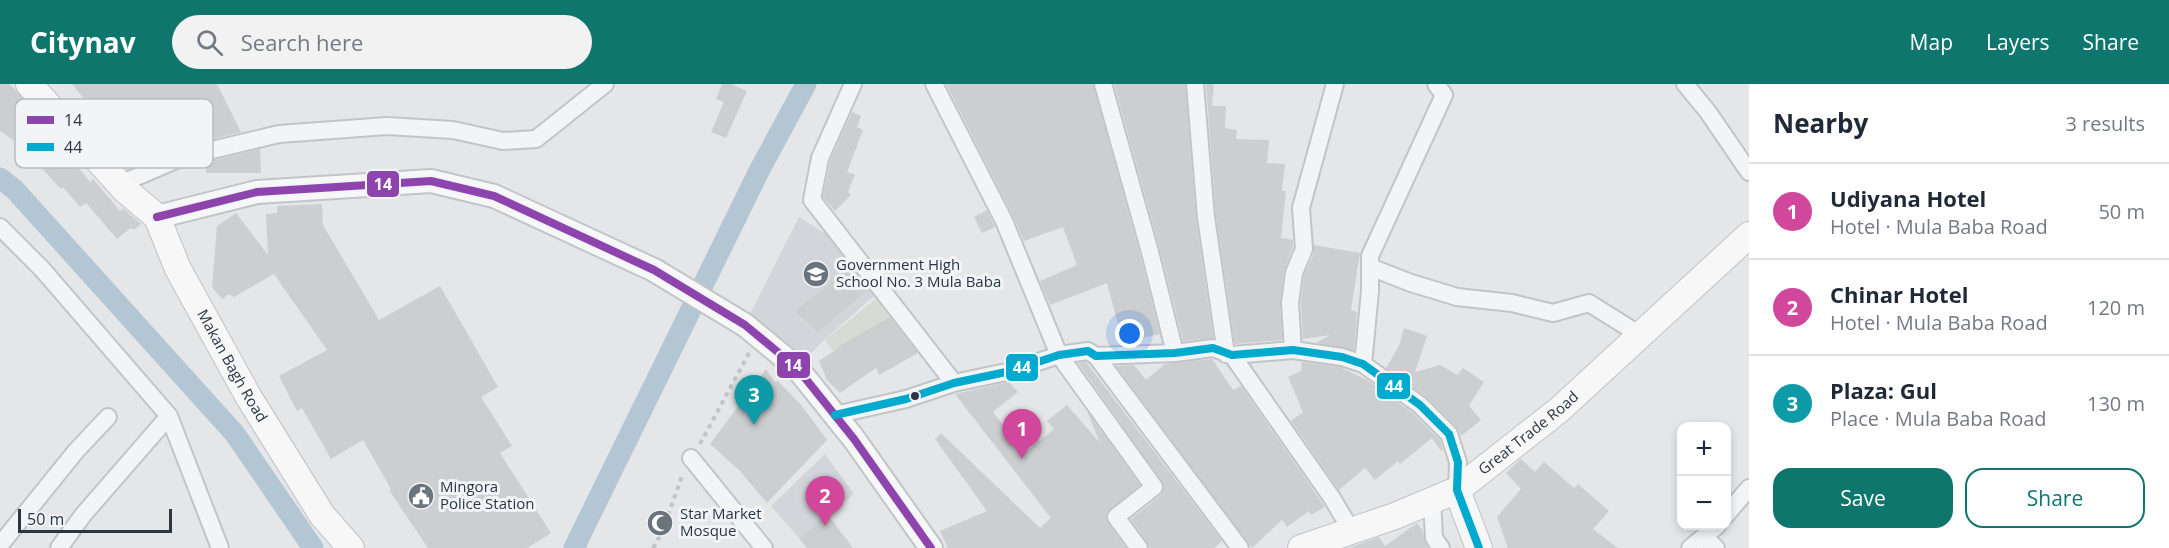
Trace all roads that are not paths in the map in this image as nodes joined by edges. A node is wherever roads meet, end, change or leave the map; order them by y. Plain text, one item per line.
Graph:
1 (27, 84) edge
2 (605, 84) edge
3 (853, 84) edge
4 (934, 84) edge
5 (1103, 84) edge
6 (1195, 84) edge
7 (1335, 84) edge
8 (1436, 84) edge
9 (1685, 84) edge
10 (41, 99) edge
11 (213, 150) edge
12 (104, 168) edge
13 (158, 168) edge
14 (1749, 172) edge
15 (119, 185) junction
16 (157, 217) junction
17 (0, 227) edge
18 (1749, 235) edge
19 (1370, 267) junction
20 (1640, 335) junction
21 (1293, 350) junction
22 (1175, 353) junction
23 (1229, 354) junction
24 (1059, 355) junction
25 (1096, 356) junction
26 (1363, 364) junction
27 (954, 383) junction
28 (835, 415) junction
29 (169, 416) junction
30 (108, 417) dead end
31 (691, 458) road end
32 (1749, 488) edge
33 (1457, 490) junction
34 (1432, 500) junction
35 (1731, 509) edge
36 (1350, 530) junction
37 (1710, 542) edge
38 (0, 545) edge
39 (59, 548) edge
40 (220, 548) edge
41 (351, 548) edge
42 (764, 548) edge
43 (931, 548) edge
44 (1139, 548) edge
45 (1240, 548) edge
46 (1301, 548) edge
47 (1441, 548) edge
48 (1479, 548) edge
49 (1690, 548) edge

1 - 10 main road, Makan Bagh Road
2 - 11 street
3 - 27 street
4 - 24 street
5 - 22 street
6 - 23 street
7 - 21 street
8 - 19 street
9 - 14 street
12 - 15 main road, Makan Bagh Road
13 - 15 street
15 - 16 main road, Makan Bagh Road
16 - 28 main road
16 - 41 main road, Makan Bagh Road
17 - 29 street
18 - 20 main road, Great Trade Road
19 - 20 street
19 - 26 street
20 - 33 main road, Great Trade Road
21 - 23 street
21 - 26 street
22 - 23 street
22 - 25 street
23 - 36 street
24 - 25 street
24 - 27 street
24 - 44 street
25 - 45 street
26 - 33 street
27 - 28 street
28 - 43 main road
29 - 39 street
29 - 40 street
30 - 38 street
31 - 42 street
32 - 35 street
33 - 34 main road, Great Trade Road
33 - 48 main road
34 - 36 main road, Great Trade Road
34 - 47 street
36 - 46 main road, Great Trade Road
37 - 49 street

